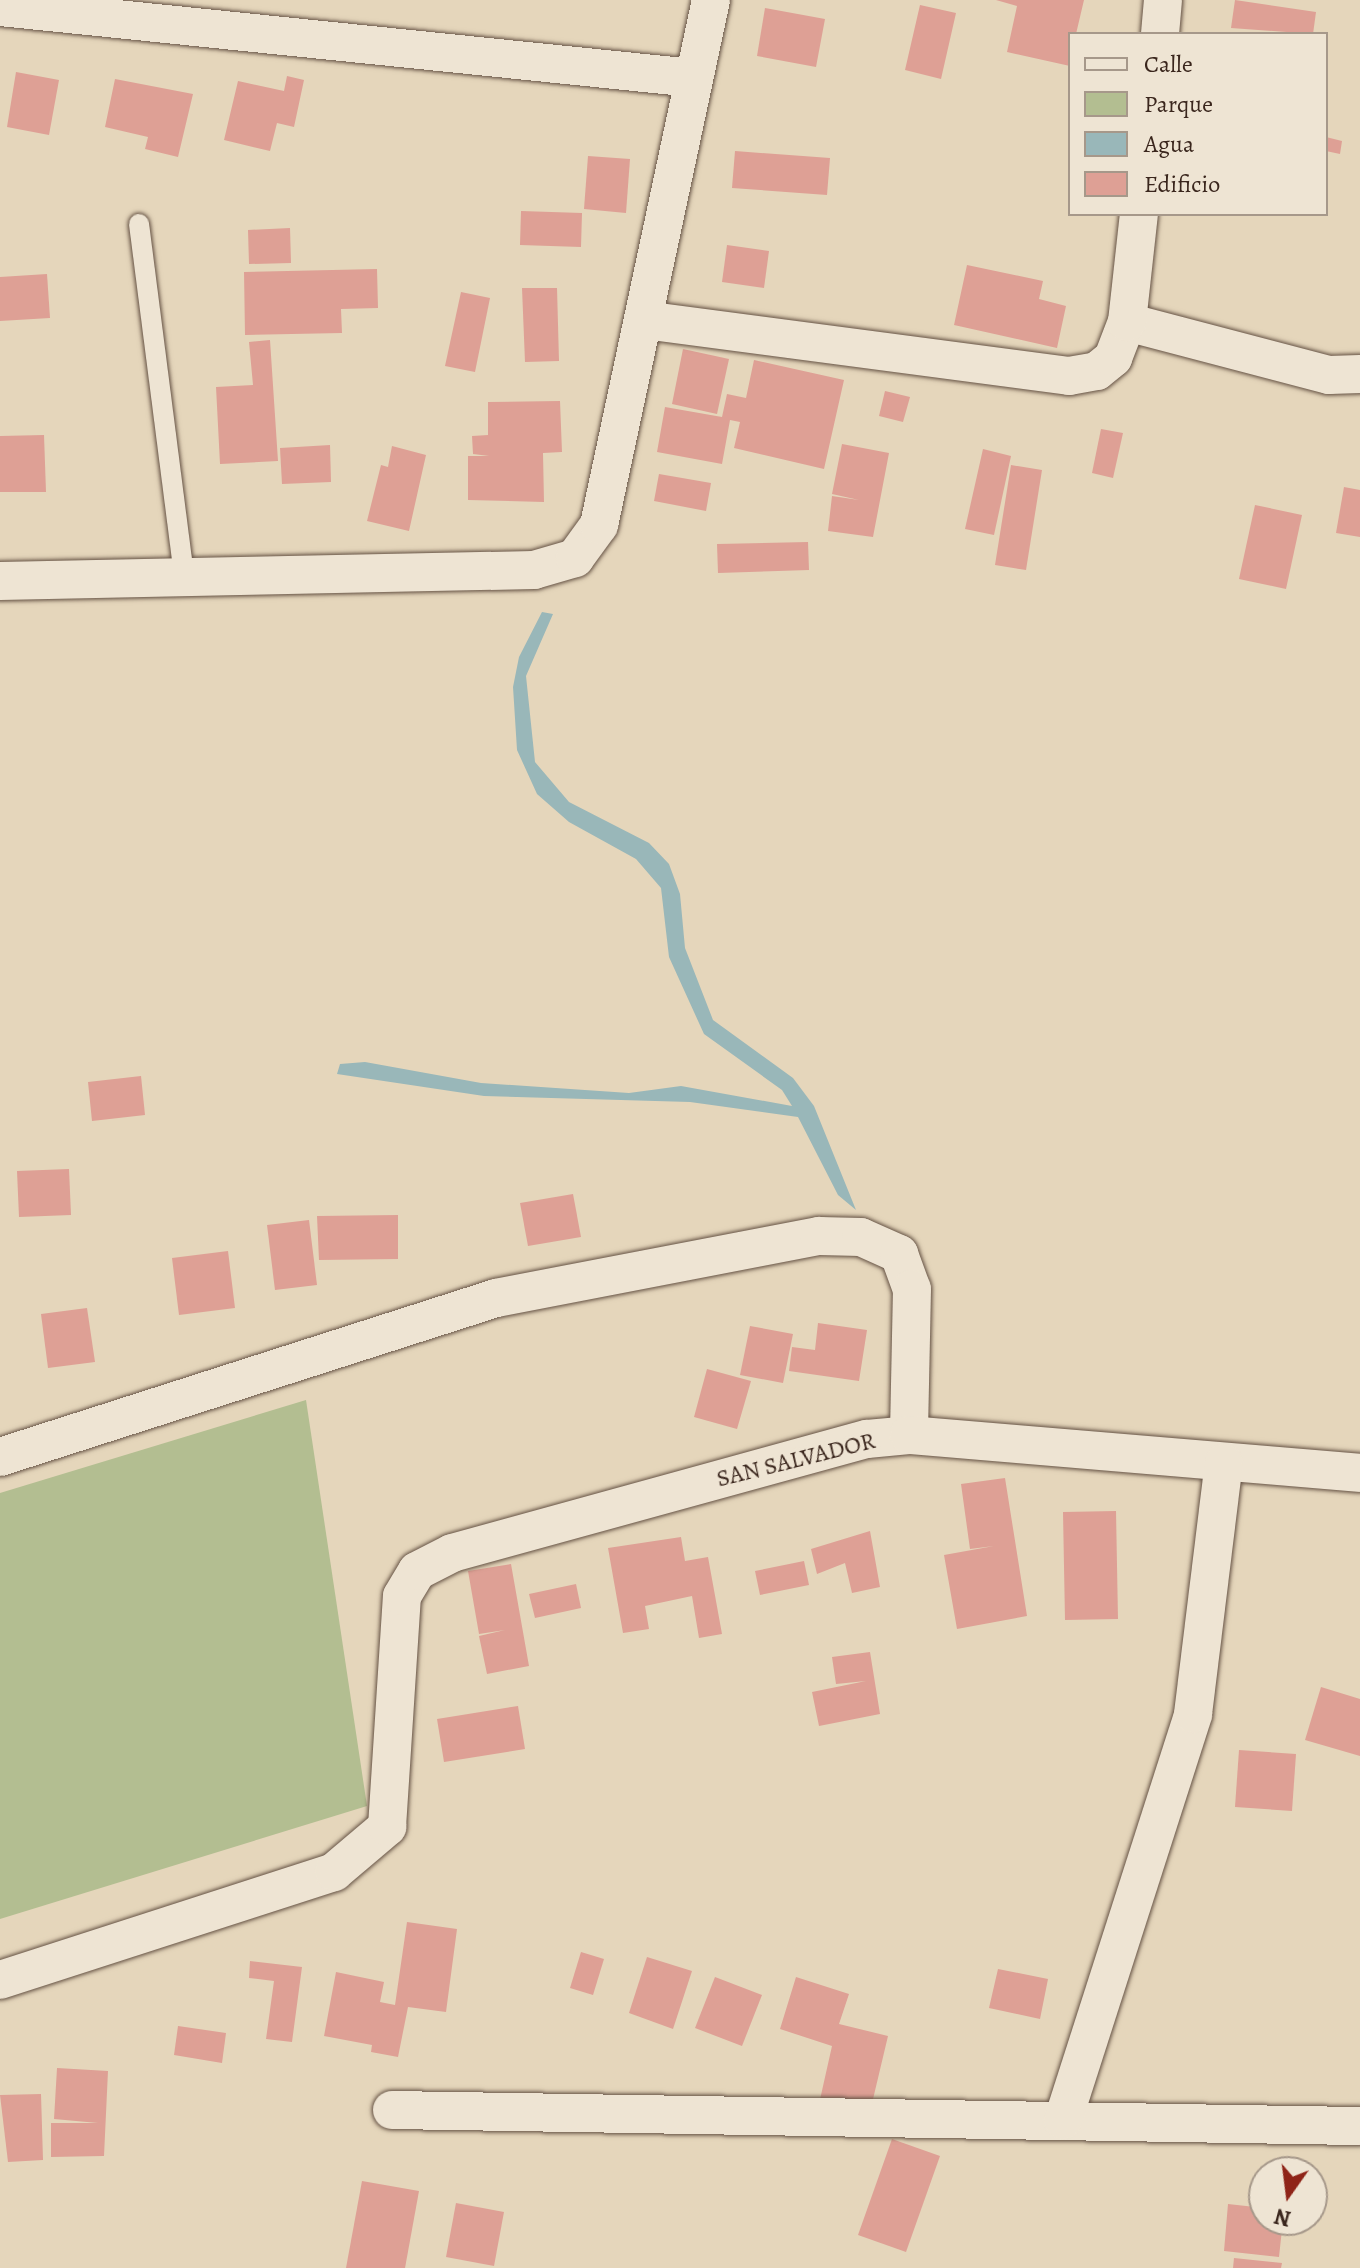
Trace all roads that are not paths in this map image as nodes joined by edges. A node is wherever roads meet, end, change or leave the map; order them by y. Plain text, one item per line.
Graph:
1 (711, 0) edge
2 (1163, 0) edge
3 (0, 7) edge
4 (1160, 32) edge
5 (693, 78) junction
6 (1139, 216) edge
7 (139, 224) dead end
8 (644, 320) junction
9 (1127, 322) junction
10 (1360, 374) edge
11 (184, 577) junction
12 (0, 581) edge
13 (909, 1435) junction
14 (0, 1457) edge
15 (1224, 1463) junction
16 (1360, 1473) edge
17 (0, 1980) edge
18 (392, 2110) dead end
19 (1063, 2120) junction
20 (1360, 2126) edge

1 - 5 street
2 - 4 street
3 - 5 street
5 - 8 street
6 - 9 street
7 - 11 lane
8 - 9 street
8 - 11 street
9 - 10 street
11 - 12 street
13 - 14 street
13 - 15 street, SAN SALVADOR
13 - 17 street, SAN SALVADOR
15 - 16 street, SAN SALVADOR
15 - 19 street
18 - 19 street
19 - 20 street

